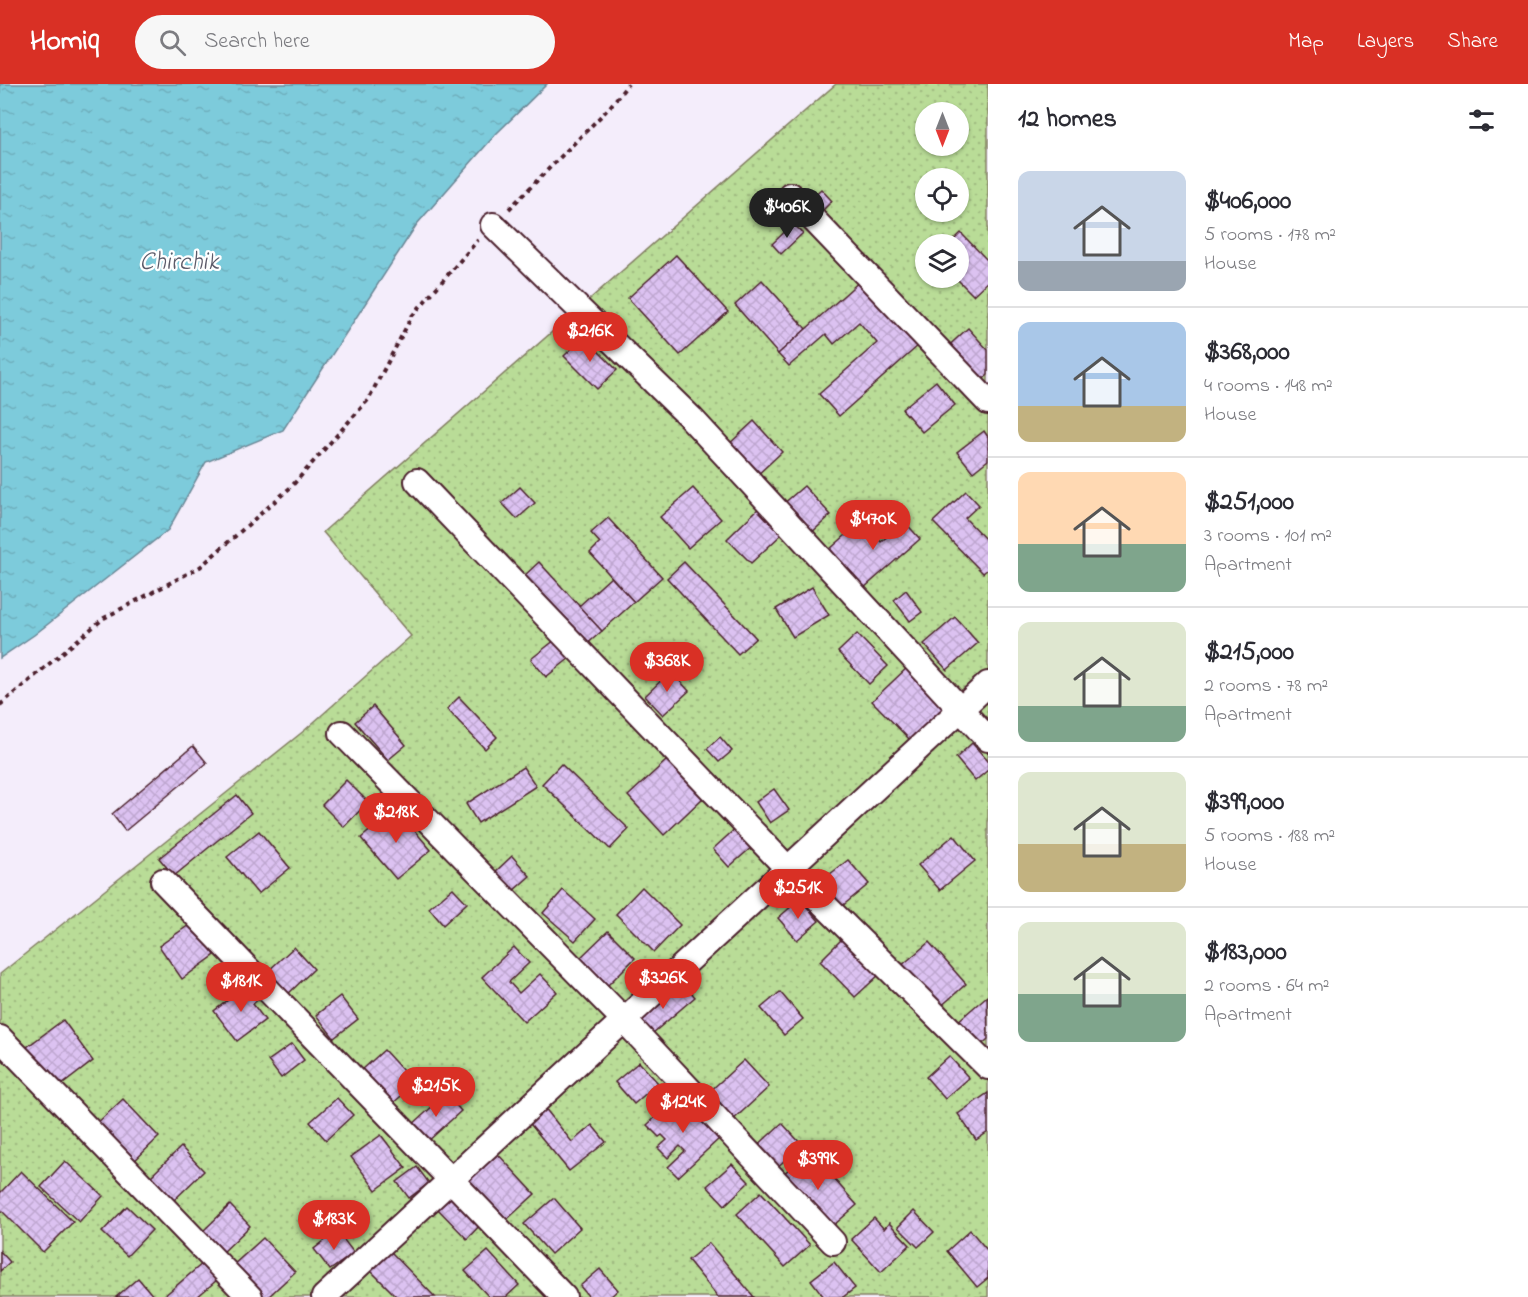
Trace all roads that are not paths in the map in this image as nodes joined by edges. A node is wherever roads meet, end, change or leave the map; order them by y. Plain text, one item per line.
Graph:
1 (790, 195) dead end
2 (493, 225) road end
3 (988, 402) edge
4 (417, 481) dead end
5 (988, 684) edge
6 (959, 710) junction
7 (342, 733) dead end
8 (988, 739) edge
9 (788, 869) junction
10 (163, 881) dead end
11 (624, 1020) junction
12 (0, 1038) edge
13 (988, 1067) edge
14 (450, 1181) junction
15 (833, 1242) dead end
16 (250, 1297) edge
17 (324, 1297) edge
18 (564, 1297) edge

1 - 3 street
2 - 6 street
4 - 9 street
5 - 6 street
6 - 8 street
6 - 9 street
7 - 11 street
9 - 11 street
9 - 13 street
10 - 14 street
11 - 14 street
11 - 15 street
12 - 16 street
14 - 17 street
14 - 18 street

